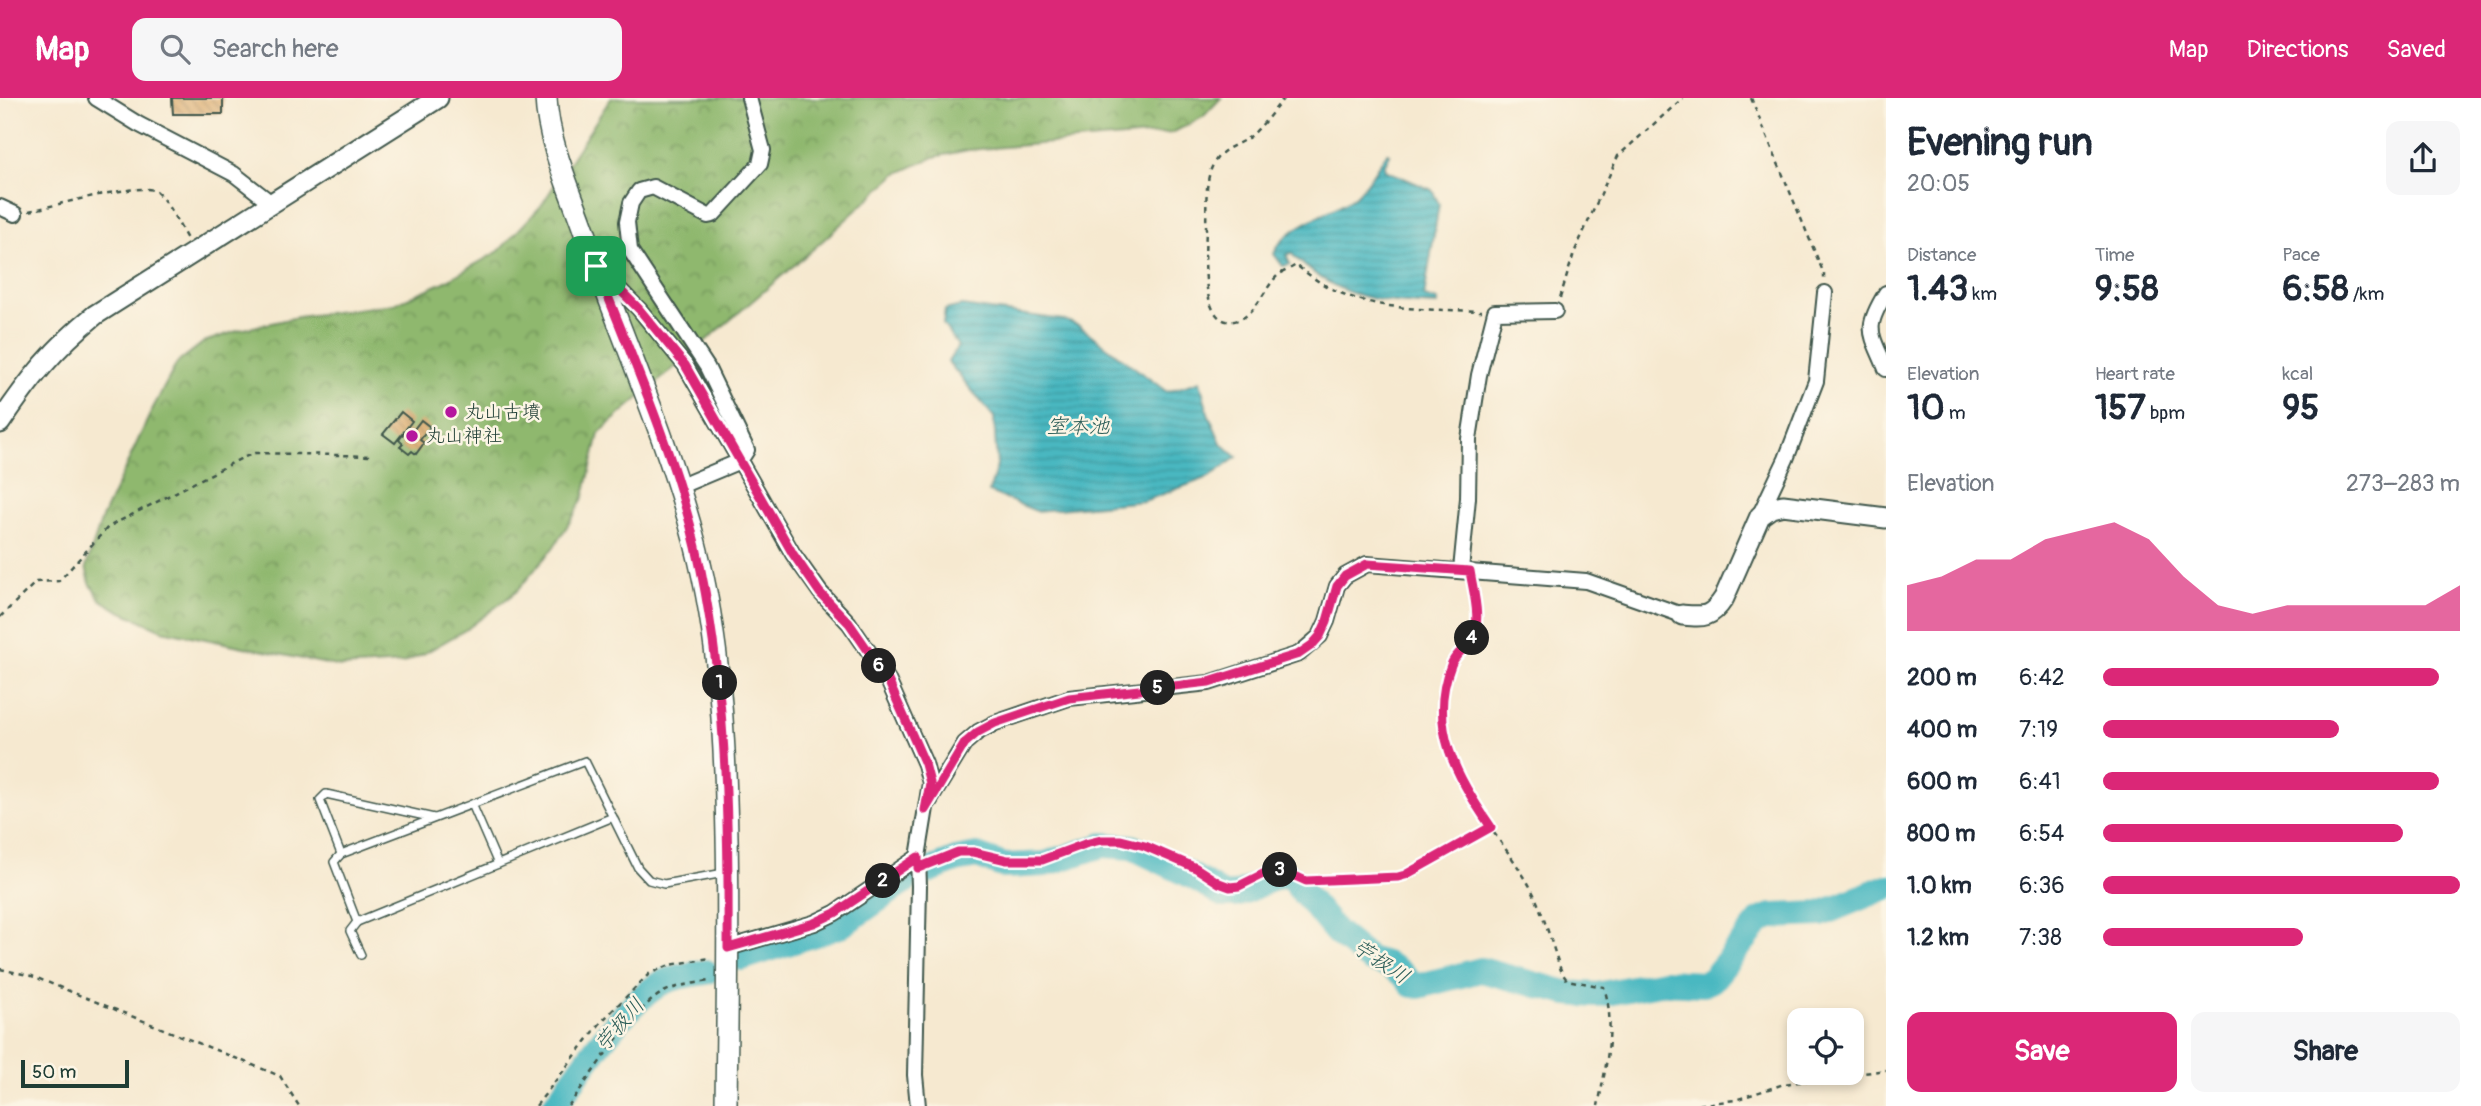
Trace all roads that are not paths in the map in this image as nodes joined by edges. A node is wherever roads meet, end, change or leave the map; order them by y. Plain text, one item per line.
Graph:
1 (96, 98) edge
2 (438, 98) edge
3 (546, 98) edge
4 (749, 98) edge
5 (270, 202) junction
6 (0, 207) edge
7 (0, 221) edge
8 (596, 266) junction
9 (1825, 293) road end
10 (1886, 293) edge
11 (1555, 311) road end
12 (1886, 369) edge
13 (0, 423) edge
14 (740, 461) junction
15 (678, 487) junction
16 (1760, 516) junction
17 (1886, 518) edge
18 (1466, 571) junction
19 (1682, 615) joint
20 (472, 804) junction
21 (925, 810) junction
22 (613, 817) junction
23 (435, 818) junction
24 (341, 854) junction
25 (918, 862) junction
26 (498, 864) junction
27 (728, 872) junction
28 (357, 922) junction
29 (721, 953) junction
30 (361, 955) dead end
31 (726, 1106) edge
32 (918, 1106) edge

1 - 5 street
2 - 5 street
3 - 8 main road
4 - 14 street
5 - 13 street
6 - 7 street
8 - 14 street
8 - 15 main road
9 - 16 street
10 - 12 street
11 - 18 street
14 - 15 street
14 - 21 street
15 - 27 main road
16 - 17 street
16 - 19 street
18 - 19 street
18 - 21 street
20 - 22 lane
20 - 23 lane
20 - 26 lane
21 - 25 street
22 - 26 lane
22 - 27 lane
23 - 24 lane
23 - 24 lane
24 - 28 lane
25 - 29 street
25 - 32 street
26 - 28 lane
27 - 29 main road
28 - 30 lane
29 - 31 main road

